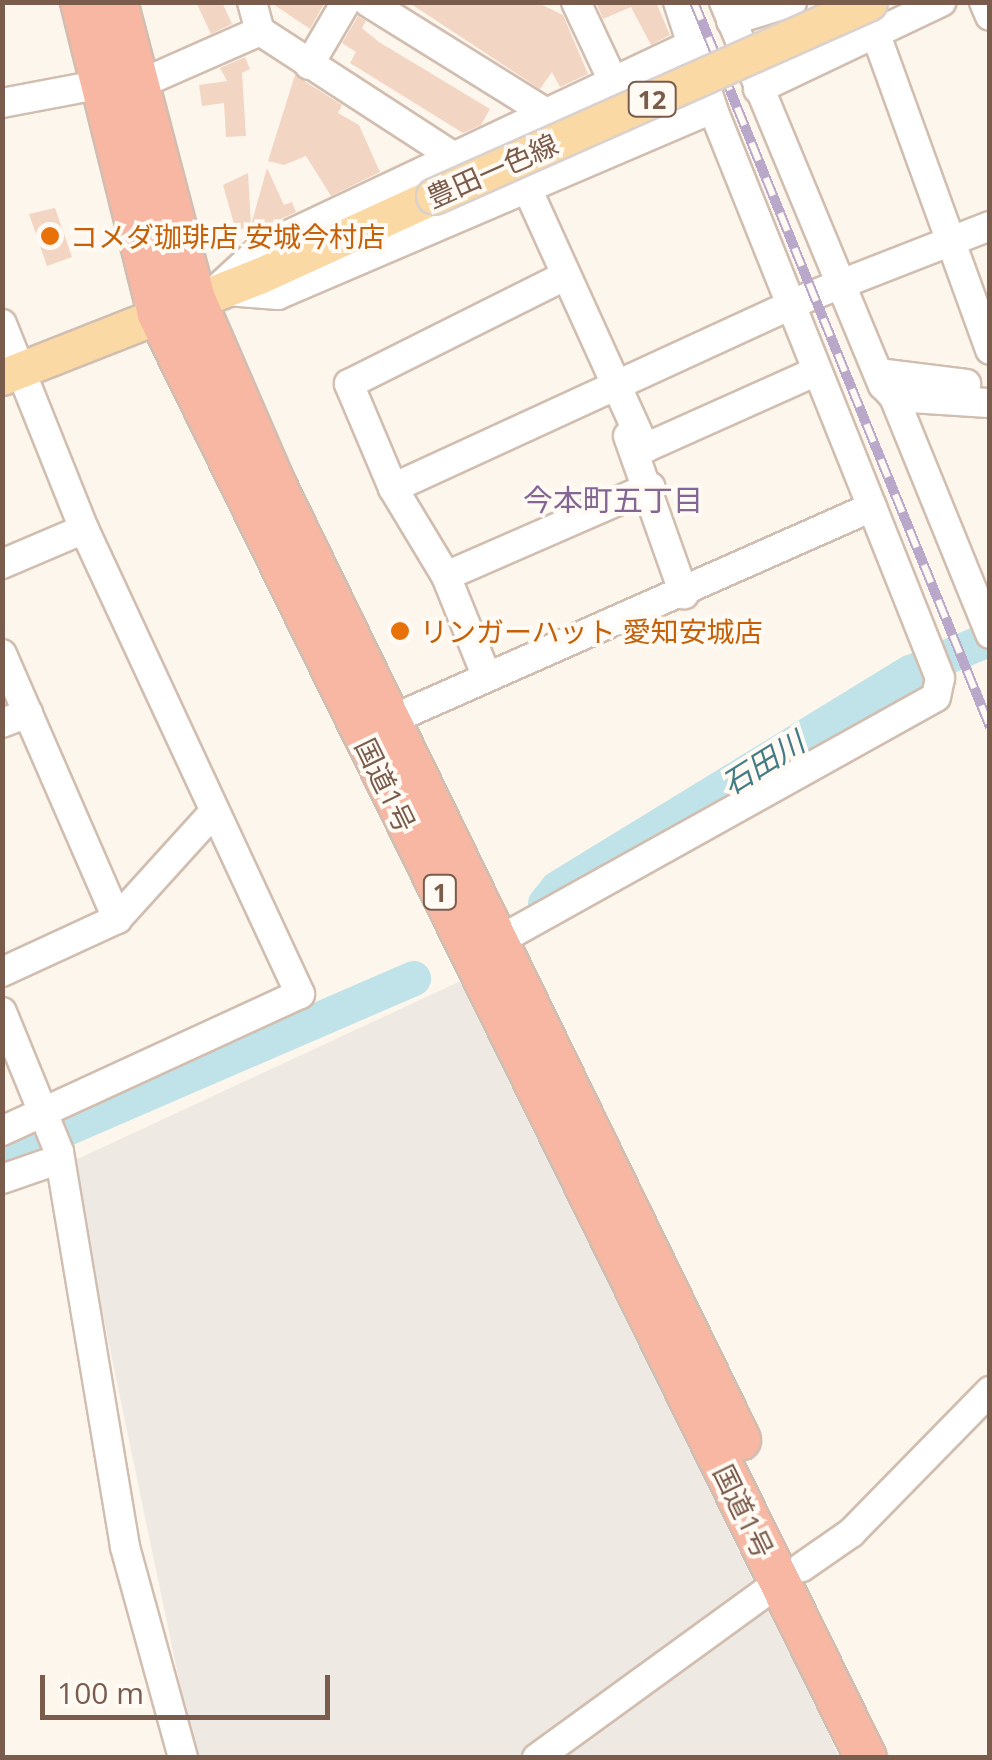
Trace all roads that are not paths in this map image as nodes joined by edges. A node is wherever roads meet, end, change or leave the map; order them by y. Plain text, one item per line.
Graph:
1 (81, 2) edge
2 (117, 2) edge
3 (346, 2) edge
4 (368, 2) edge
5 (576, 2) edge
6 (678, 2) edge
7 (792, 2) edge
8 (941, 2) edge
9 (984, 2) edge
10 (257, 12) edge
11 (727, 12) edge
12 (990, 16) edge
13 (872, 17) edge
14 (693, 44) junction
15 (312, 59) junction
16 (612, 79) junction
17 (121, 84) junction
18 (758, 89) junction
19 (2, 103) edge
20 (713, 109) junction
21 (543, 111) junction
22 (460, 154) junction
23 (521, 188) junction
24 (990, 226) edge
25 (949, 241) junction
26 (557, 280) junction
27 (843, 284) junction
28 (205, 295) junction
29 (795, 305) junction
30 (158, 314) junction
31 (2, 324) edge
32 (990, 350) edge
33 (816, 372) junction
34 (12, 373) edge
35 (611, 384) junction
36 (886, 385) junction
37 (989, 403) edge
38 (650, 487) junction
39 (393, 488) junction
40 (872, 507) junction
41 (84, 529) junction
42 (2, 564) edge
43 (446, 576) junction
44 (684, 594) junction
45 (987, 625) edge
46 (2, 654) edge
47 (486, 675) junction
48 (15, 718) edge
49 (391, 720) junction
50 (213, 813) junction
51 (117, 918) junction
52 (498, 941) junction
53 (2, 972) edge
54 (2, 1012) edge
55 (46, 1118) junction
56 (2, 1132) edge
57 (60, 1156) junction
58 (2, 1179) edge
59 (990, 1391) edge
60 (790, 1574) junction
61 (183, 1758) edge
62 (537, 1758) edge
63 (866, 1758) edge
64 (896, 1758) edge

1 - 17 highway, 国道1号 / 1
2 - 17 highway, 国道1号 / 1
3 - 15 street
4 - 21 street
5 - 16 street
6 - 14 street
7 - 11 street
8 - 13 street
9 - 12 street
10 - 15 street
10 - 17 street
11 - 18 street
13 - 18 street
13 - 25 street
13 - 28 main road, 豊田一色線 / 12, bridge
14 - 16 street
14 - 20 street
15 - 22 street
16 - 21 street
17 - 19 street
17 - 28 highway, 国道1号 / 1
17 - 30 highway, 国道1号 / 1
18 - 27 street
20 - 23 street
20 - 29 street
21 - 22 street
22 - 28 street
23 - 26 street
23 - 28 street
23 - 35 street
24 - 25 street
25 - 27 street
25 - 32 street
26 - 35 street
26 - 39 street
27 - 29 street
27 - 36 street
28 - 30 main road, 豊田一色線 / 12
28 - 49 highway, 国道1号 / 1
29 - 33 street
29 - 35 street
30 - 34 main road, 豊田一色線 / 12
30 - 60 highway, 国道1号 / 1
31 - 34 street
33 - 35 street
33 - 40 street
34 - 41 street
35 - 38 street
35 - 39 street
36 - 37 street
36 - 45 street
38 - 43 street
38 - 44 street
39 - 43 street
40 - 44 street
40 - 52 street
41 - 42 street
41 - 50 street
43 - 47 street
44 - 47 street
46 - 48 street
47 - 49 street
48 - 51 street
49 - 52 highway, 国道1号 / 1
50 - 51 street
50 - 55 street
51 - 53 street
52 - 60 highway, 国道1号 / 1
54 - 55 street
55 - 56 street
55 - 57 street
57 - 58 street
57 - 61 street
59 - 60 street
60 - 62 street
60 - 63 highway, 国道1号 / 1
60 - 64 highway, 国道1号 / 1

